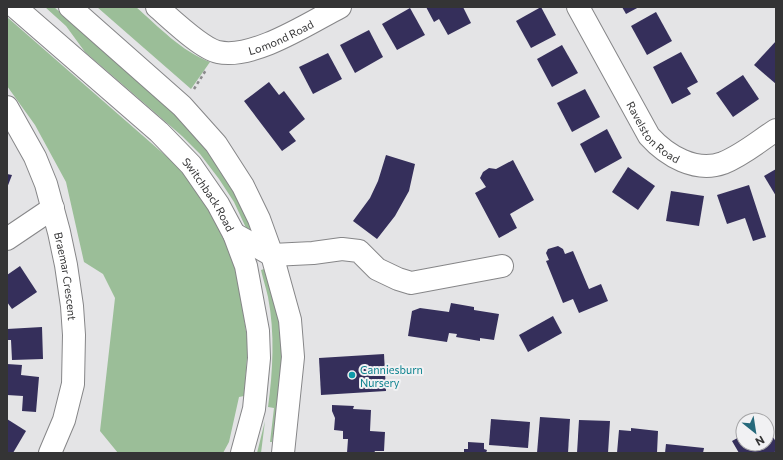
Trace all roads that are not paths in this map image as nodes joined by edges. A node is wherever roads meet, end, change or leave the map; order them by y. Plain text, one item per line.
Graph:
1 (15, 7) edge
2 (70, 7) edge
3 (157, 7) edge
4 (340, 7) edge
5 (578, 7) edge
6 (7, 107) edge
7 (776, 130) edge
8 (53, 208) junction
9 (234, 234) junction
10 (7, 239) edge
11 (272, 255) junction
12 (502, 266) dead end
13 (50, 453) edge
14 (242, 453) edge
15 (283, 453) edge

1 - 9 main road, Switchback Road
2 - 11 main road
3 - 4 main road, Lomond Road
5 - 7 main road, Ravelston Road
6 - 8 main road, Braemar Crescent
8 - 10 main road
8 - 13 main road, Braemar Crescent
9 - 11 main road
9 - 14 main road, Switchback Road
11 - 12 main road
11 - 15 main road

